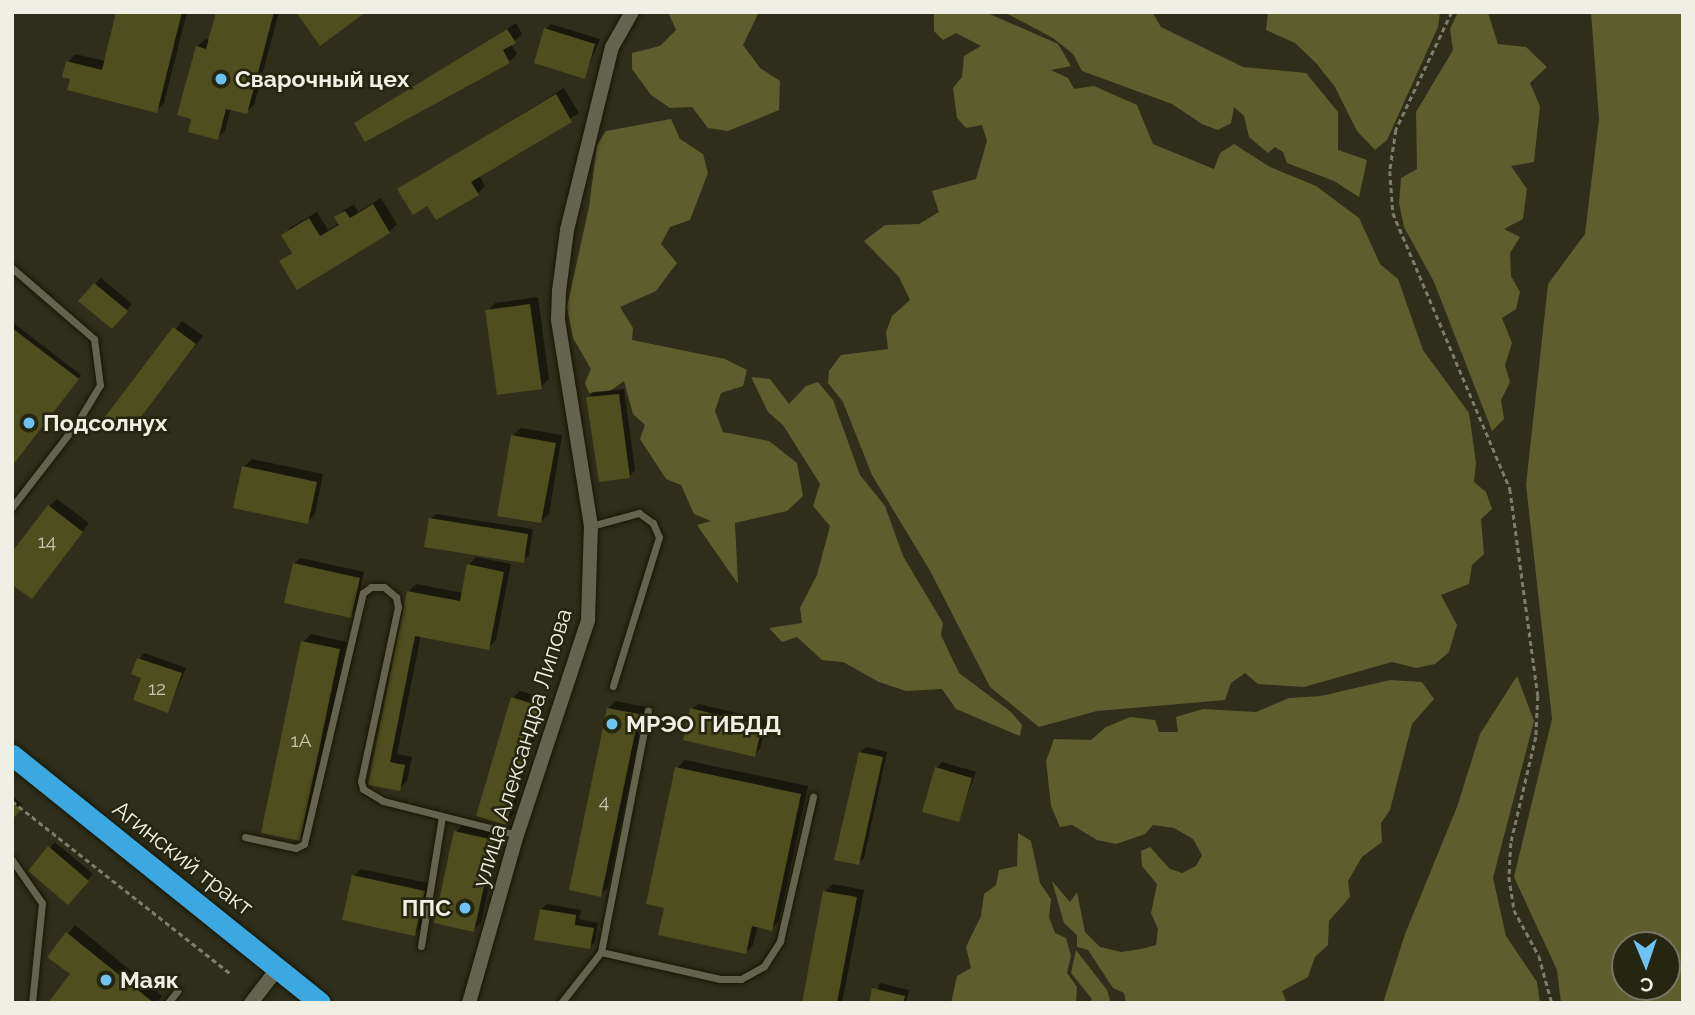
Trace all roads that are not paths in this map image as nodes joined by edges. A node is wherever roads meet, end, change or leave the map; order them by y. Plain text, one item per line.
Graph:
1 (632, 12) edge
2 (12, 268) edge
3 (12, 507) edge
4 (591, 526) junction
5 (613, 687) dead end
6 (648, 711) dead end
7 (12, 755) edge
8 (813, 797) dead end
9 (442, 817) junction
10 (517, 835) junction
11 (245, 837) dead end
12 (12, 860) edge
13 (421, 946) dead end
14 (601, 952) junction
15 (278, 968) junction
16 (178, 990) dead end
17 (32, 1003) edge
18 (168, 1003) edge
19 (251, 1003) edge
20 (320, 1003) edge
21 (469, 1003) edge
22 (561, 1003) edge

1 - 4 street, улица Александра Липова
2 - 3 lane
4 - 5 lane
4 - 10 street, улица Александра Липова
6 - 14 lane
7 - 15 highway, Агинский тракт
8 - 14 lane
9 - 10 lane
9 - 11 lane
9 - 13 lane
10 - 21 street, улица Александра Липова
12 - 17 lane
14 - 22 lane
15 - 19 street
15 - 20 highway, Агинский тракт
16 - 18 lane

